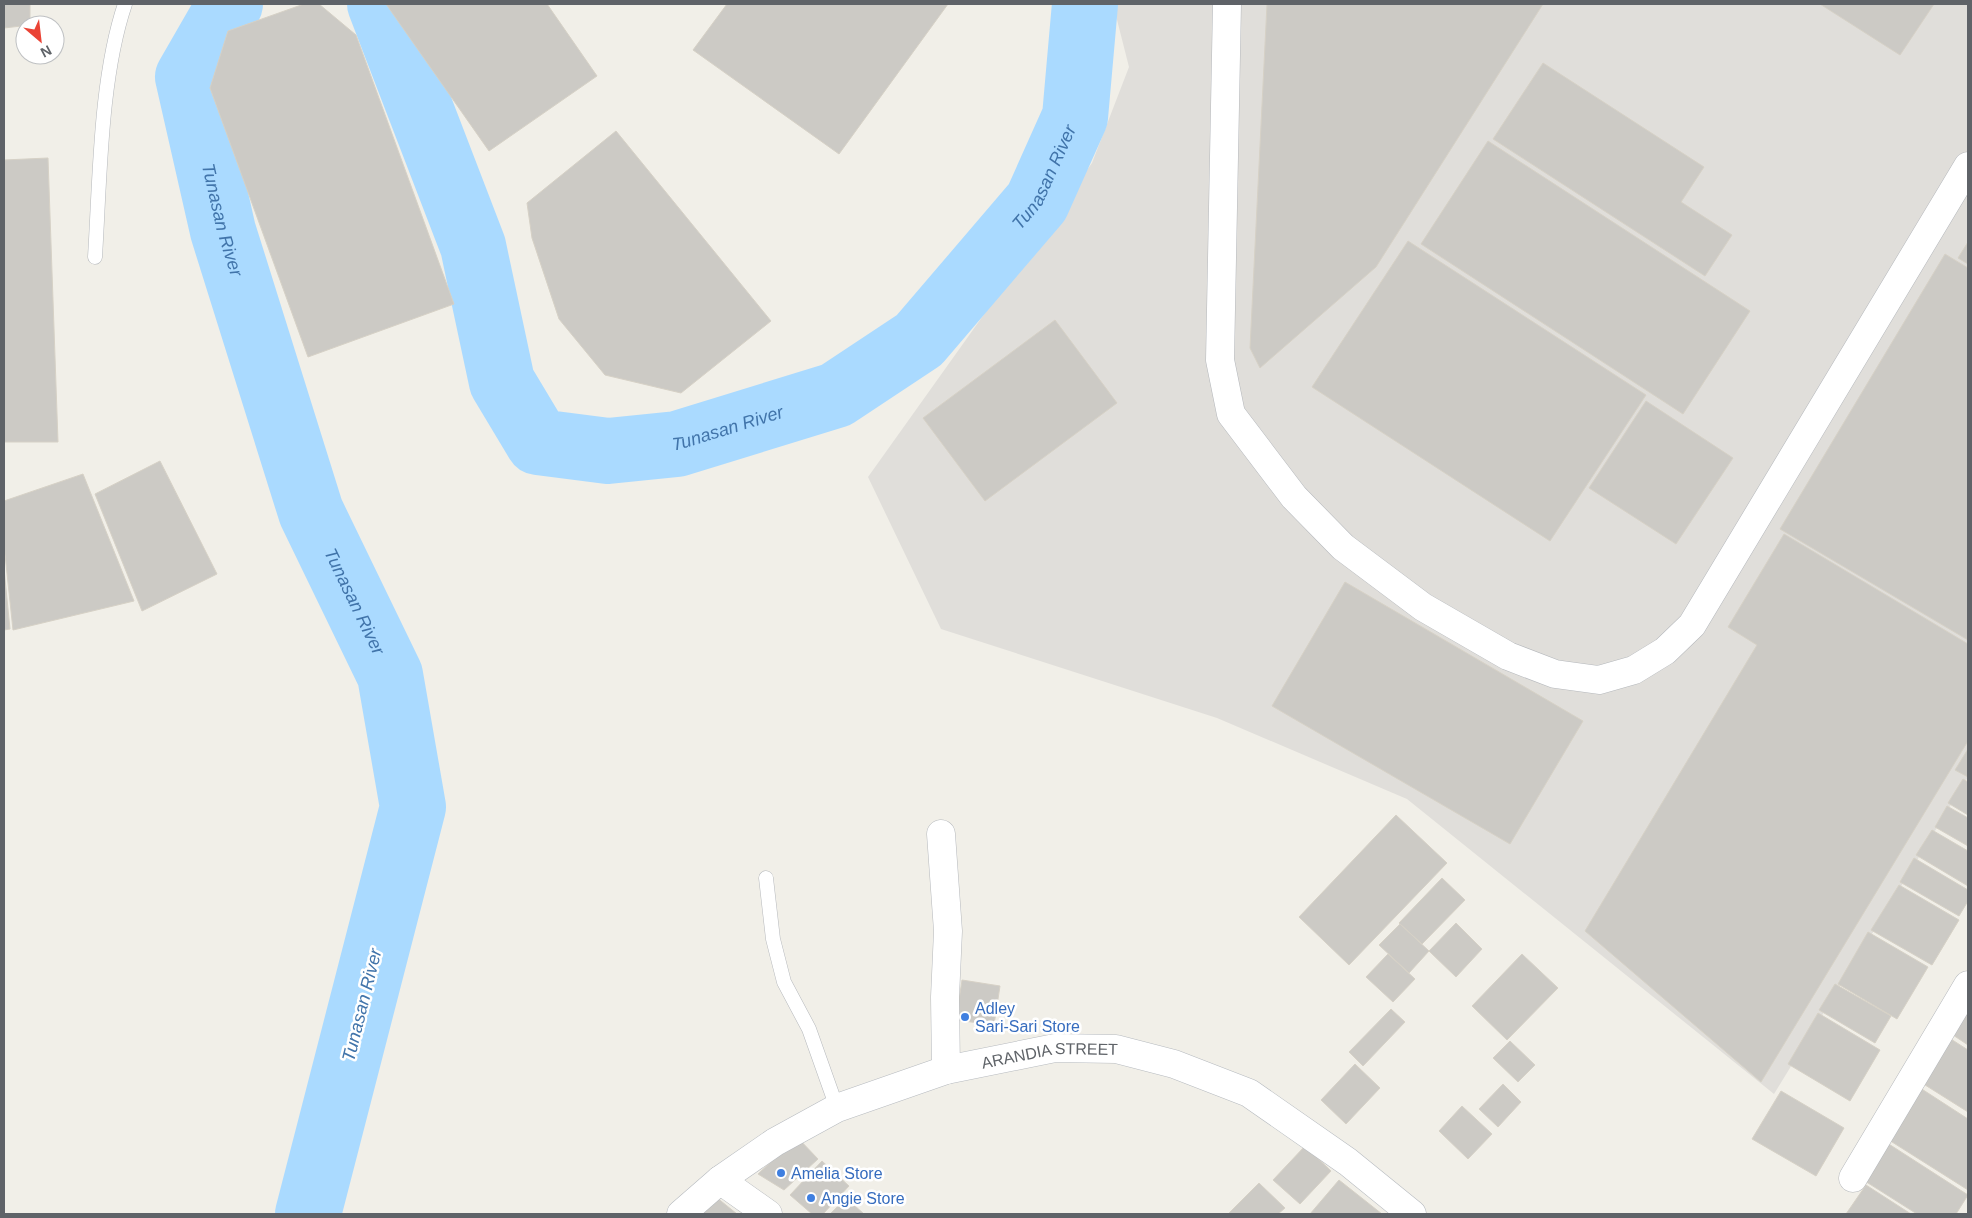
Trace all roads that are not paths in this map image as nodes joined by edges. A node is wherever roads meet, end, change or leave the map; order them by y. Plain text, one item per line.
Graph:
1 (126, 4) edge
2 (1227, 4) edge
3 (1968, 166) edge
4 (95, 257) dead end
5 (941, 834) dead end
6 (766, 878) dead end
7 (1968, 985) edge
8 (946, 1070) junction
9 (837, 1108) junction
10 (1853, 1178) dead end
11 (720, 1180) junction
12 (681, 1214) edge
13 (768, 1214) edge
14 (1412, 1214) edge

1 - 4 lane
2 - 3 street
5 - 8 street
6 - 9 lane
7 - 10 street
8 - 9 street, ARANDIA STREET
8 - 14 street, ARANDIA STREET
9 - 11 street, ARANDIA STREET
11 - 12 street, ARANDIA STREET
11 - 13 street

